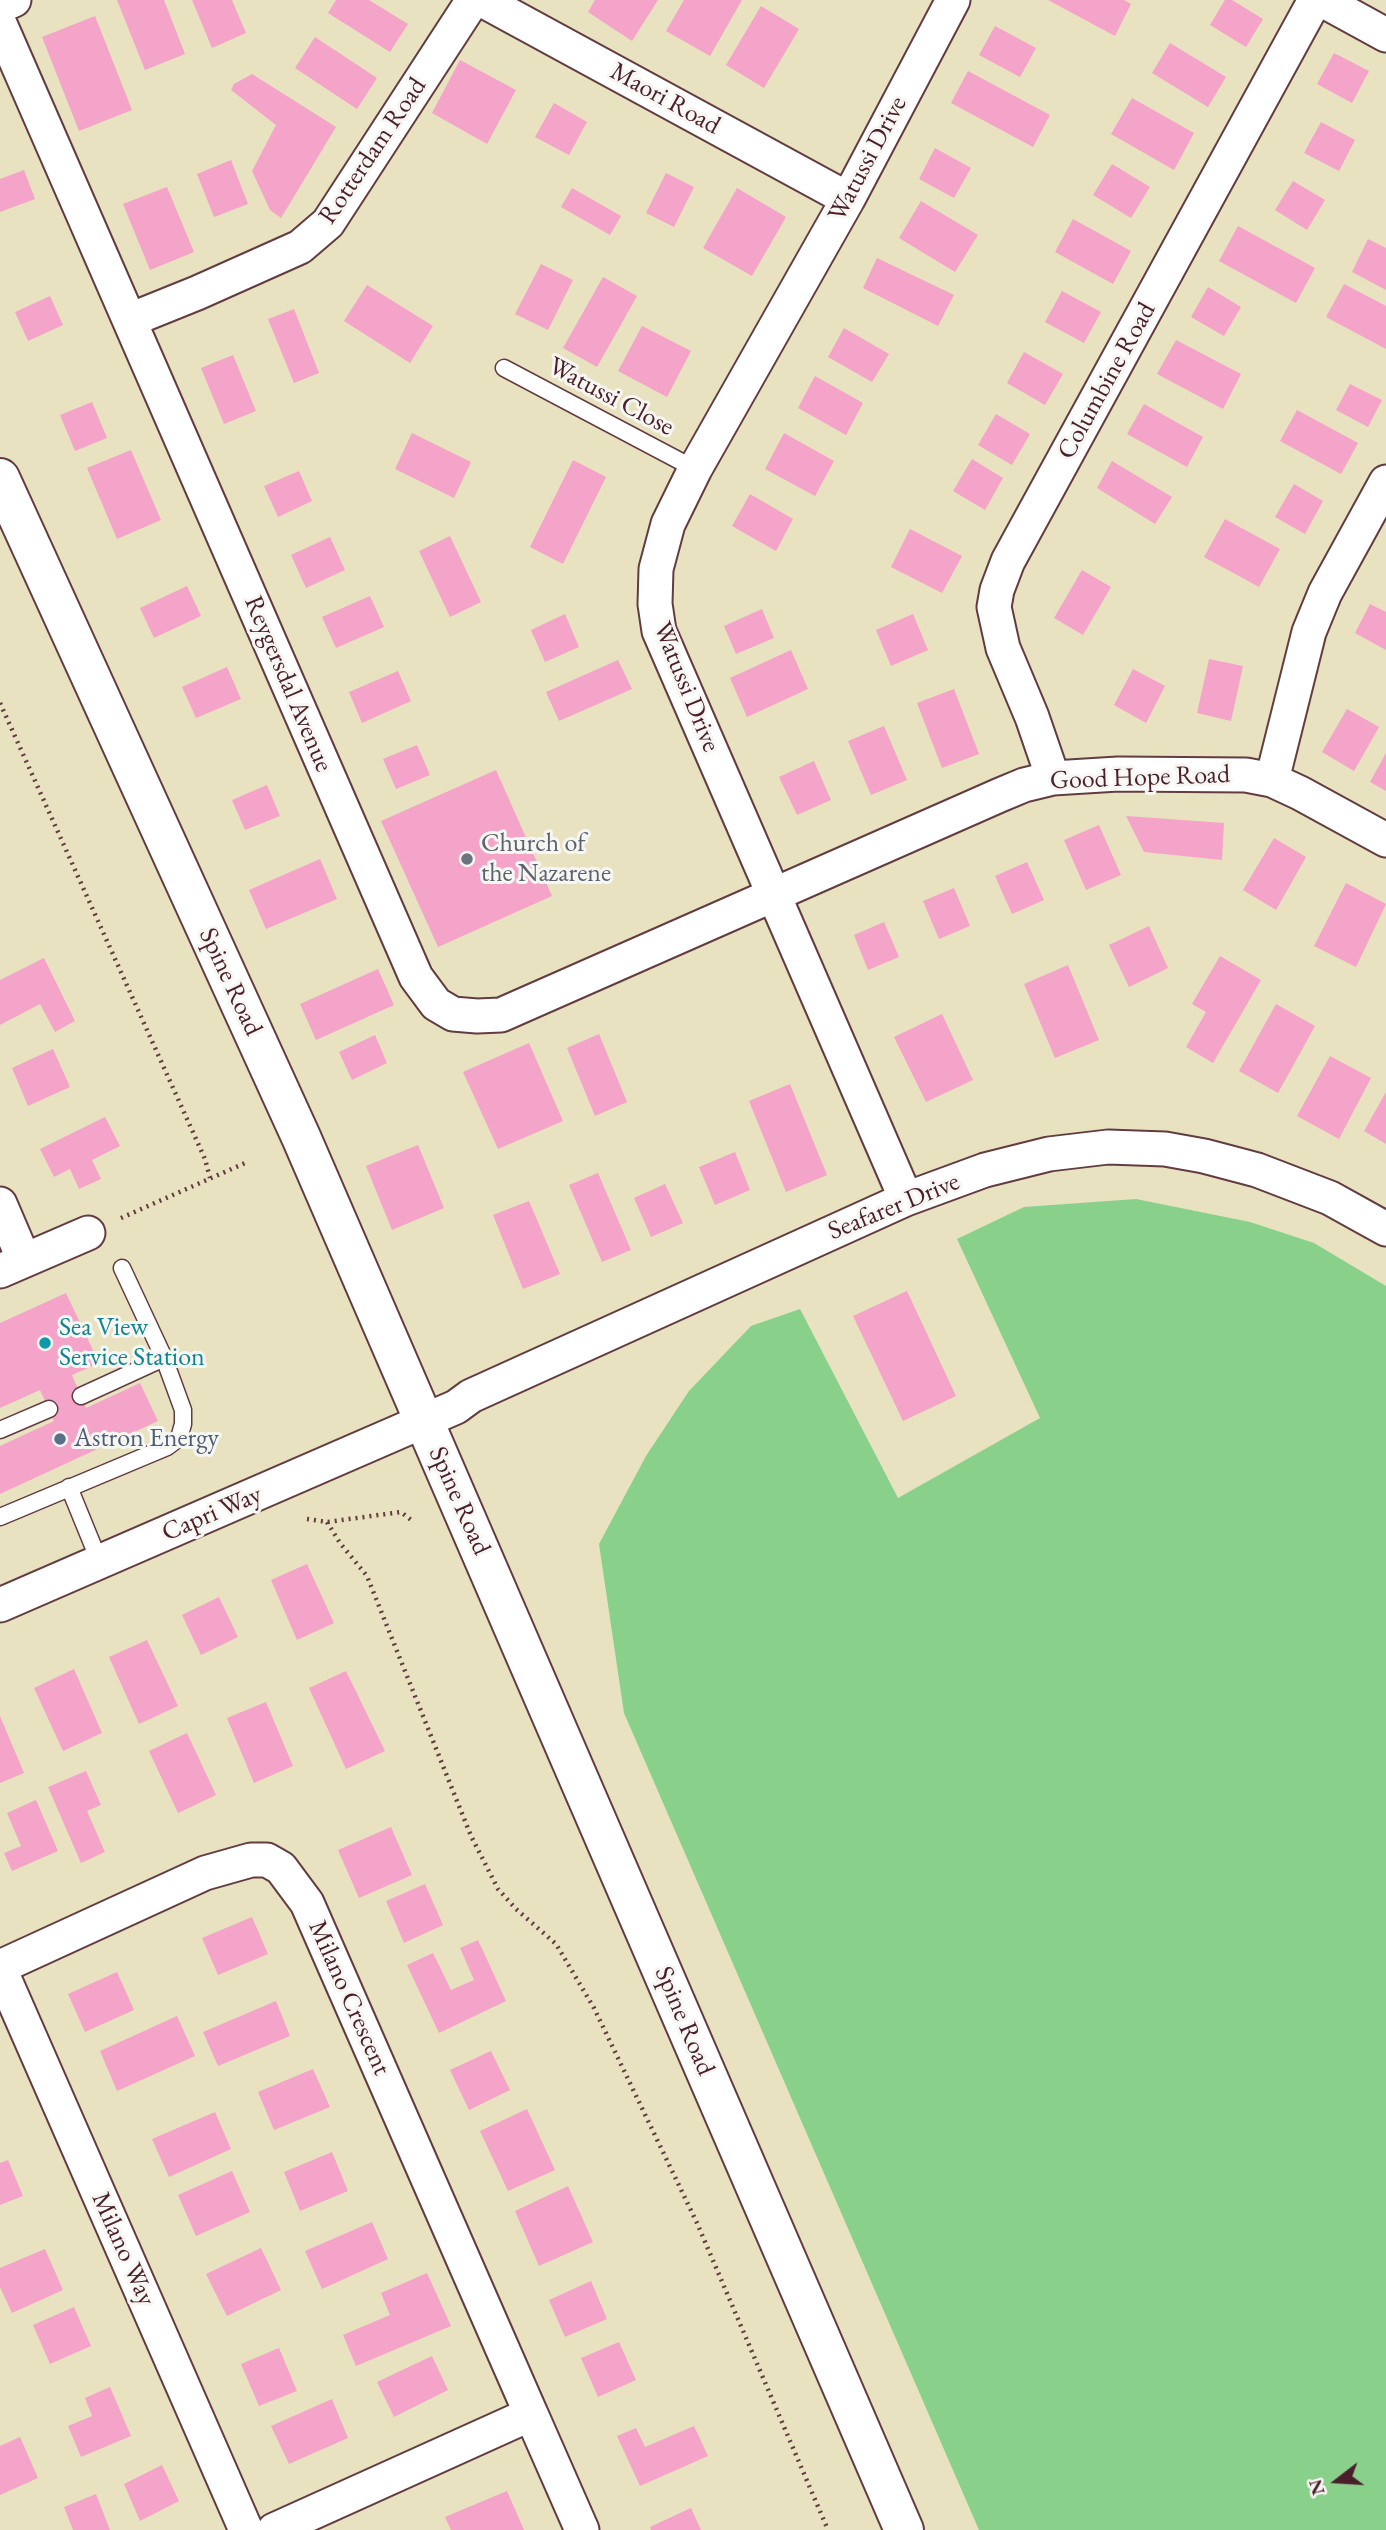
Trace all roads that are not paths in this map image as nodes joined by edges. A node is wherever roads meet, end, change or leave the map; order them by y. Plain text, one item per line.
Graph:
1 (14, 0) edge
2 (473, 0) edge
3 (482, 0) edge
4 (953, 0) edge
5 (1315, 0) edge
6 (1322, 0) edge
7 (0, 6) edge
8 (0, 24) edge
9 (1386, 35) edge
10 (848, 199) junction
11 (130, 320) junction
12 (503, 369) dead end
13 (695, 469) junction
14 (0, 478) edge
15 (1386, 482) edge
16 (1053, 778) junction
17 (1272, 780) junction
18 (1386, 840) edge
19 (775, 895) junction
20 (906, 1199) junction
21 (0, 1204) edge
22 (1386, 1229) edge
23 (88, 1233) road end
24 (12, 1265) edge
25 (122, 1268) dead end
26 (164, 1358) junction
27 (81, 1396) dead end
28 (49, 1409) dead end
29 (423, 1422) junction
30 (0, 1430) edge
31 (69, 1487) junction
32 (0, 1517) edge
33 (100, 1563) junction
34 (0, 1605) edge
35 (0, 1968) edge
36 (531, 2414) junction
37 (246, 2530) edge
38 (274, 2530) edge
39 (582, 2530) edge
40 (904, 2530) edge

1 - 7 street
2 - 11 street, Rotterdam Road
3 - 10 street, Maori Road
4 - 10 street, Watussi Drive
5 - 16 street, Columbine Road
6 - 9 street
8 - 11 street, Reygersdal Avenue
10 - 13 street, Watussi Drive
11 - 19 street, Reygersdal Avenue
12 - 13 lane, Watussi Close
13 - 19 street, Watussi Drive
14 - 29 main road, Spine Road
15 - 17 street
16 - 17 street, Good Hope Road
16 - 19 street, Good Hope Road
17 - 18 street, Good Hope Road
19 - 20 street, Watussi Drive
20 - 22 street, Seafarer Drive
20 - 29 street, Seafarer Drive
21 - 24 street
23 - 24 street
25 - 26 lane
26 - 27 lane
26 - 31 lane
28 - 30 lane
29 - 33 street, Capri Way
29 - 40 main road, Spine Road
31 - 32 lane
31 - 33 lane
33 - 34 street, Capri Way
35 - 36 street, Milano Crescent
35 - 37 street, Milano Way
36 - 38 street
36 - 39 street, Milano Crescent

